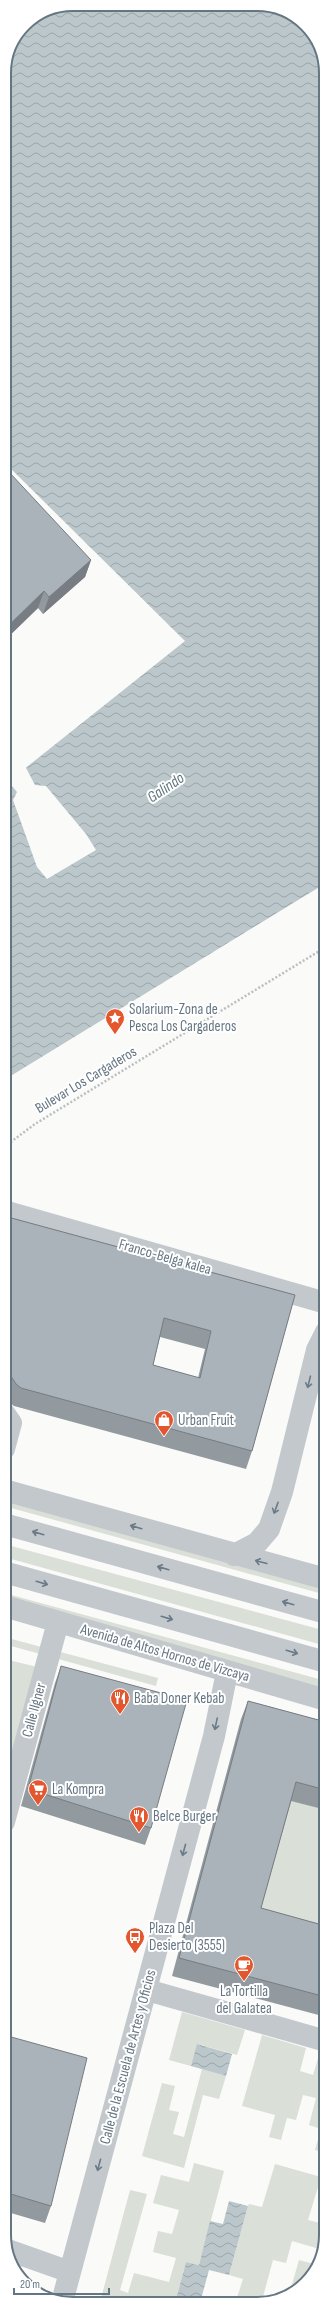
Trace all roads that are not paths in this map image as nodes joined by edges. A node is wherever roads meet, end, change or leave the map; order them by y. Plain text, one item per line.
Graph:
1 (11, 1214) edge
2 (319, 1300) edge
3 (319, 1346) edge
4 (11, 1492) edge
5 (11, 1526) edge
6 (234, 1555) junction
7 (11, 1574) edge
8 (319, 1578) edge
9 (11, 1608) edge
10 (319, 1611) edge
11 (58, 1622) junction
12 (319, 1660) edge
13 (227, 1672) junction
14 (319, 1698) edge
15 (11, 1796) edge
16 (147, 1990) junction
17 (319, 2039) edge
18 (13, 2252) edge
19 (70, 2272) junction
20 (64, 2296) edge

1 - 2 street, Franco-Belga kalea
3 -> 6 street
6 -> 4 street
10 -> 5 street
8 -> 6 street
7 -> 12 street
9 - 11 street, Avenida de Altos Hornos de Vizcaya
11 - 13 street, Avenida de Altos Hornos de Vizcaya
11 - 15 street, Calle Ilgner
13 - 14 street, Avenida de Altos Hornos de Vizcaya
13 -> 16 street, Calle de la Escuela de Artes y Oficios
16 - 17 street
16 -> 19 street, Calle de la Escuela de Artes y Oficios
18 - 19 street
19 - 20 street, Calle de la Escuela de Artes y Oficios

